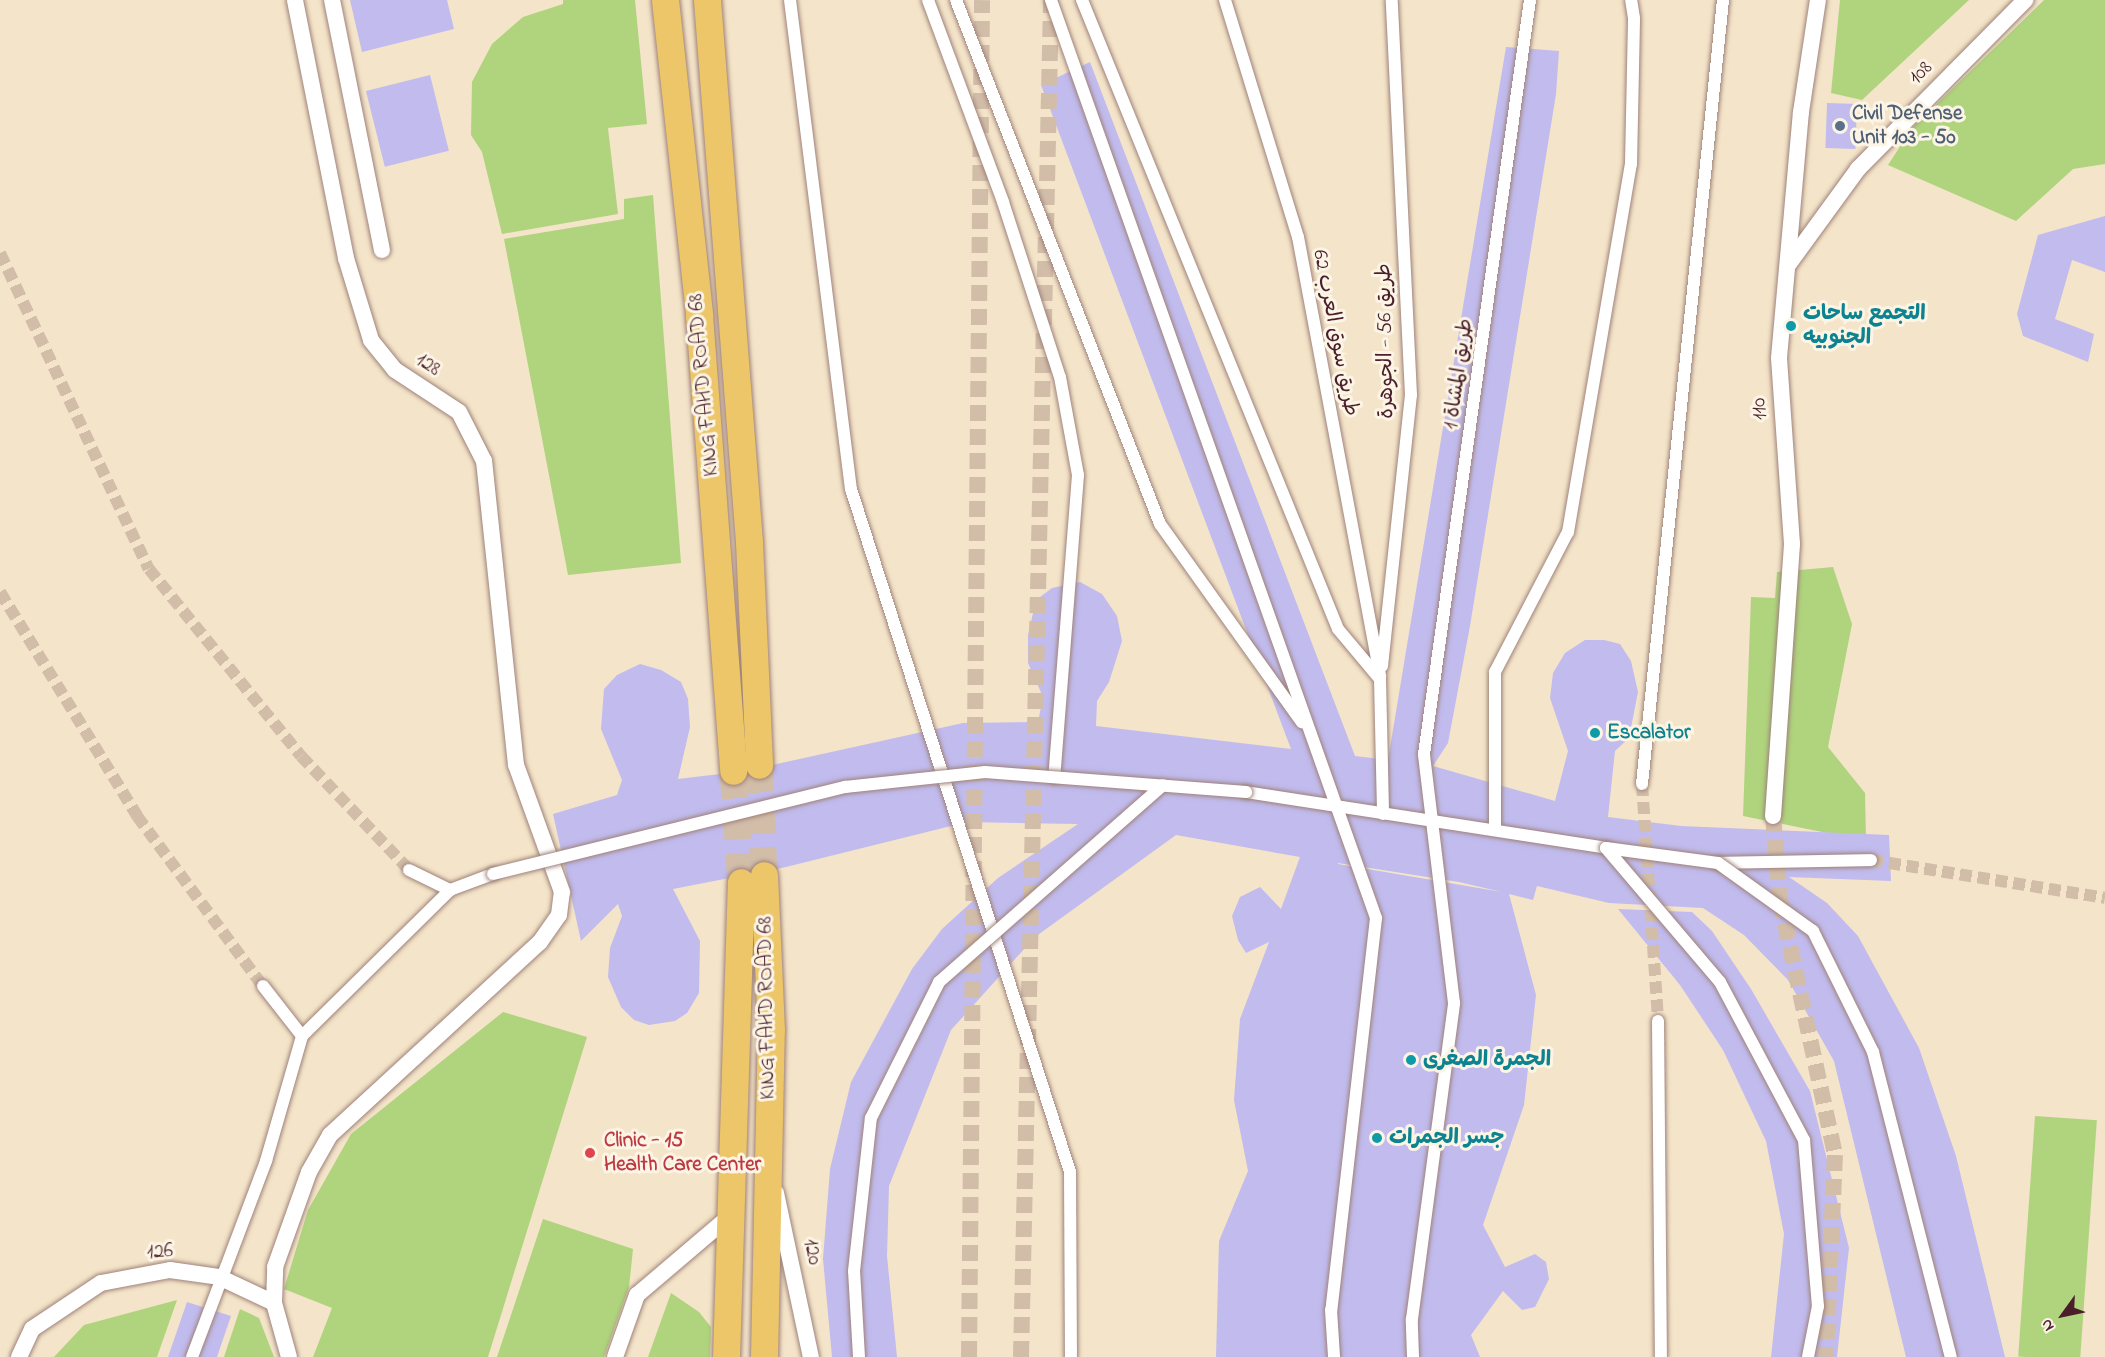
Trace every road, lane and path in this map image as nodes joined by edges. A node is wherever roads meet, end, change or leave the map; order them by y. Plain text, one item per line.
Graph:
1 (295, 0) edge
2 (332, 0) edge
3 (665, 0) edge
4 (707, 0) edge
5 (790, 0) edge
6 (928, 0) edge
7 (956, 0) edge
8 (1051, 0) edge
9 (1082, 0) edge
10 (1225, 0) edge
11 (1392, 0) edge
12 (1530, 0) edge
13 (1631, 0) edge
14 (1723, 0) edge
15 (1818, 0) edge
16 (2025, 0) edge
17 (382, 250) dead end
18 (1787, 266) junction
19 (1380, 679) junction
20 (1311, 735) junction
21 (759, 765) tunnel mouth
22 (733, 771) tunnel mouth
23 (1054, 777) junction
24 (1642, 784) tunnel mouth
25 (1163, 785) junction
26 (1383, 814) junction
27 (1773, 816) tunnel mouth
28 (1495, 830) junction
29 (1606, 848) junction
30 (1871, 860) tunnel mouth
31 (1718, 863) junction
32 (409, 870) tunnel mouth
33 (450, 890) junction
34 (263, 986) tunnel mouth
35 (1658, 1021) tunnel mouth
36 (302, 1036) junction
37 (768, 1157) junction
38 (731, 1215) junction
39 (219, 1277) junction
40 (274, 1303) junction
41 (19, 1357) edge
42 (192, 1357) edge
43 (289, 1357) edge
44 (615, 1357) edge
45 (726, 1357) edge
46 (764, 1357) edge
47 (811, 1357) edge
48 (859, 1357) edge
49 (1069, 1357) edge
50 (1334, 1357) edge
51 (1413, 1357) edge
52 (1661, 1357) edge
53 (1808, 1357) edge
54 (1951, 1357) edge

1 - 40 street, 128
2 - 17 street
3 - 22 main road, KING FAHD ROAD 68
4 - 21 main road, KING FAHD ROAD 68
5 - 49 street
6 - 23 street
7 - 20 street
8 - 20 street
9 - 19 street
10 - 19 street, طريق سوق العرب 62
11 - 19 street, طريق 56 - الجوهرة
12 - 51 street, طريق المشاة 1
13 - 28 street
14 - 24 street
15 - 18 street, 110
16 - 18 street, 108
18 - 27 street, 110
19 - 26 street
20 - 50 street
23 - 25 street, bridge
23 - 33 street, bridge
25 - 26 street, bridge
25 - 48 street, bridge
26 - 28 street
28 - 29 street
29 - 31 street, bridge
29 - 53 street, bridge
30 - 31 street
31 - 54 street, bridge
32 - 33 street
33 - 36 street
34 - 36 street
35 - 52 street
36 - 39 street
37 - 38 main road, KING FAHD ROAD 68
37 - 46 main road, KING FAHD ROAD 68
37 - 47 street, 120
38 - 44 street
38 - 45 main road, KING FAHD ROAD 68
39 - 40 street, 126
39 - 41 street, 126
39 - 42 street
40 - 43 street

